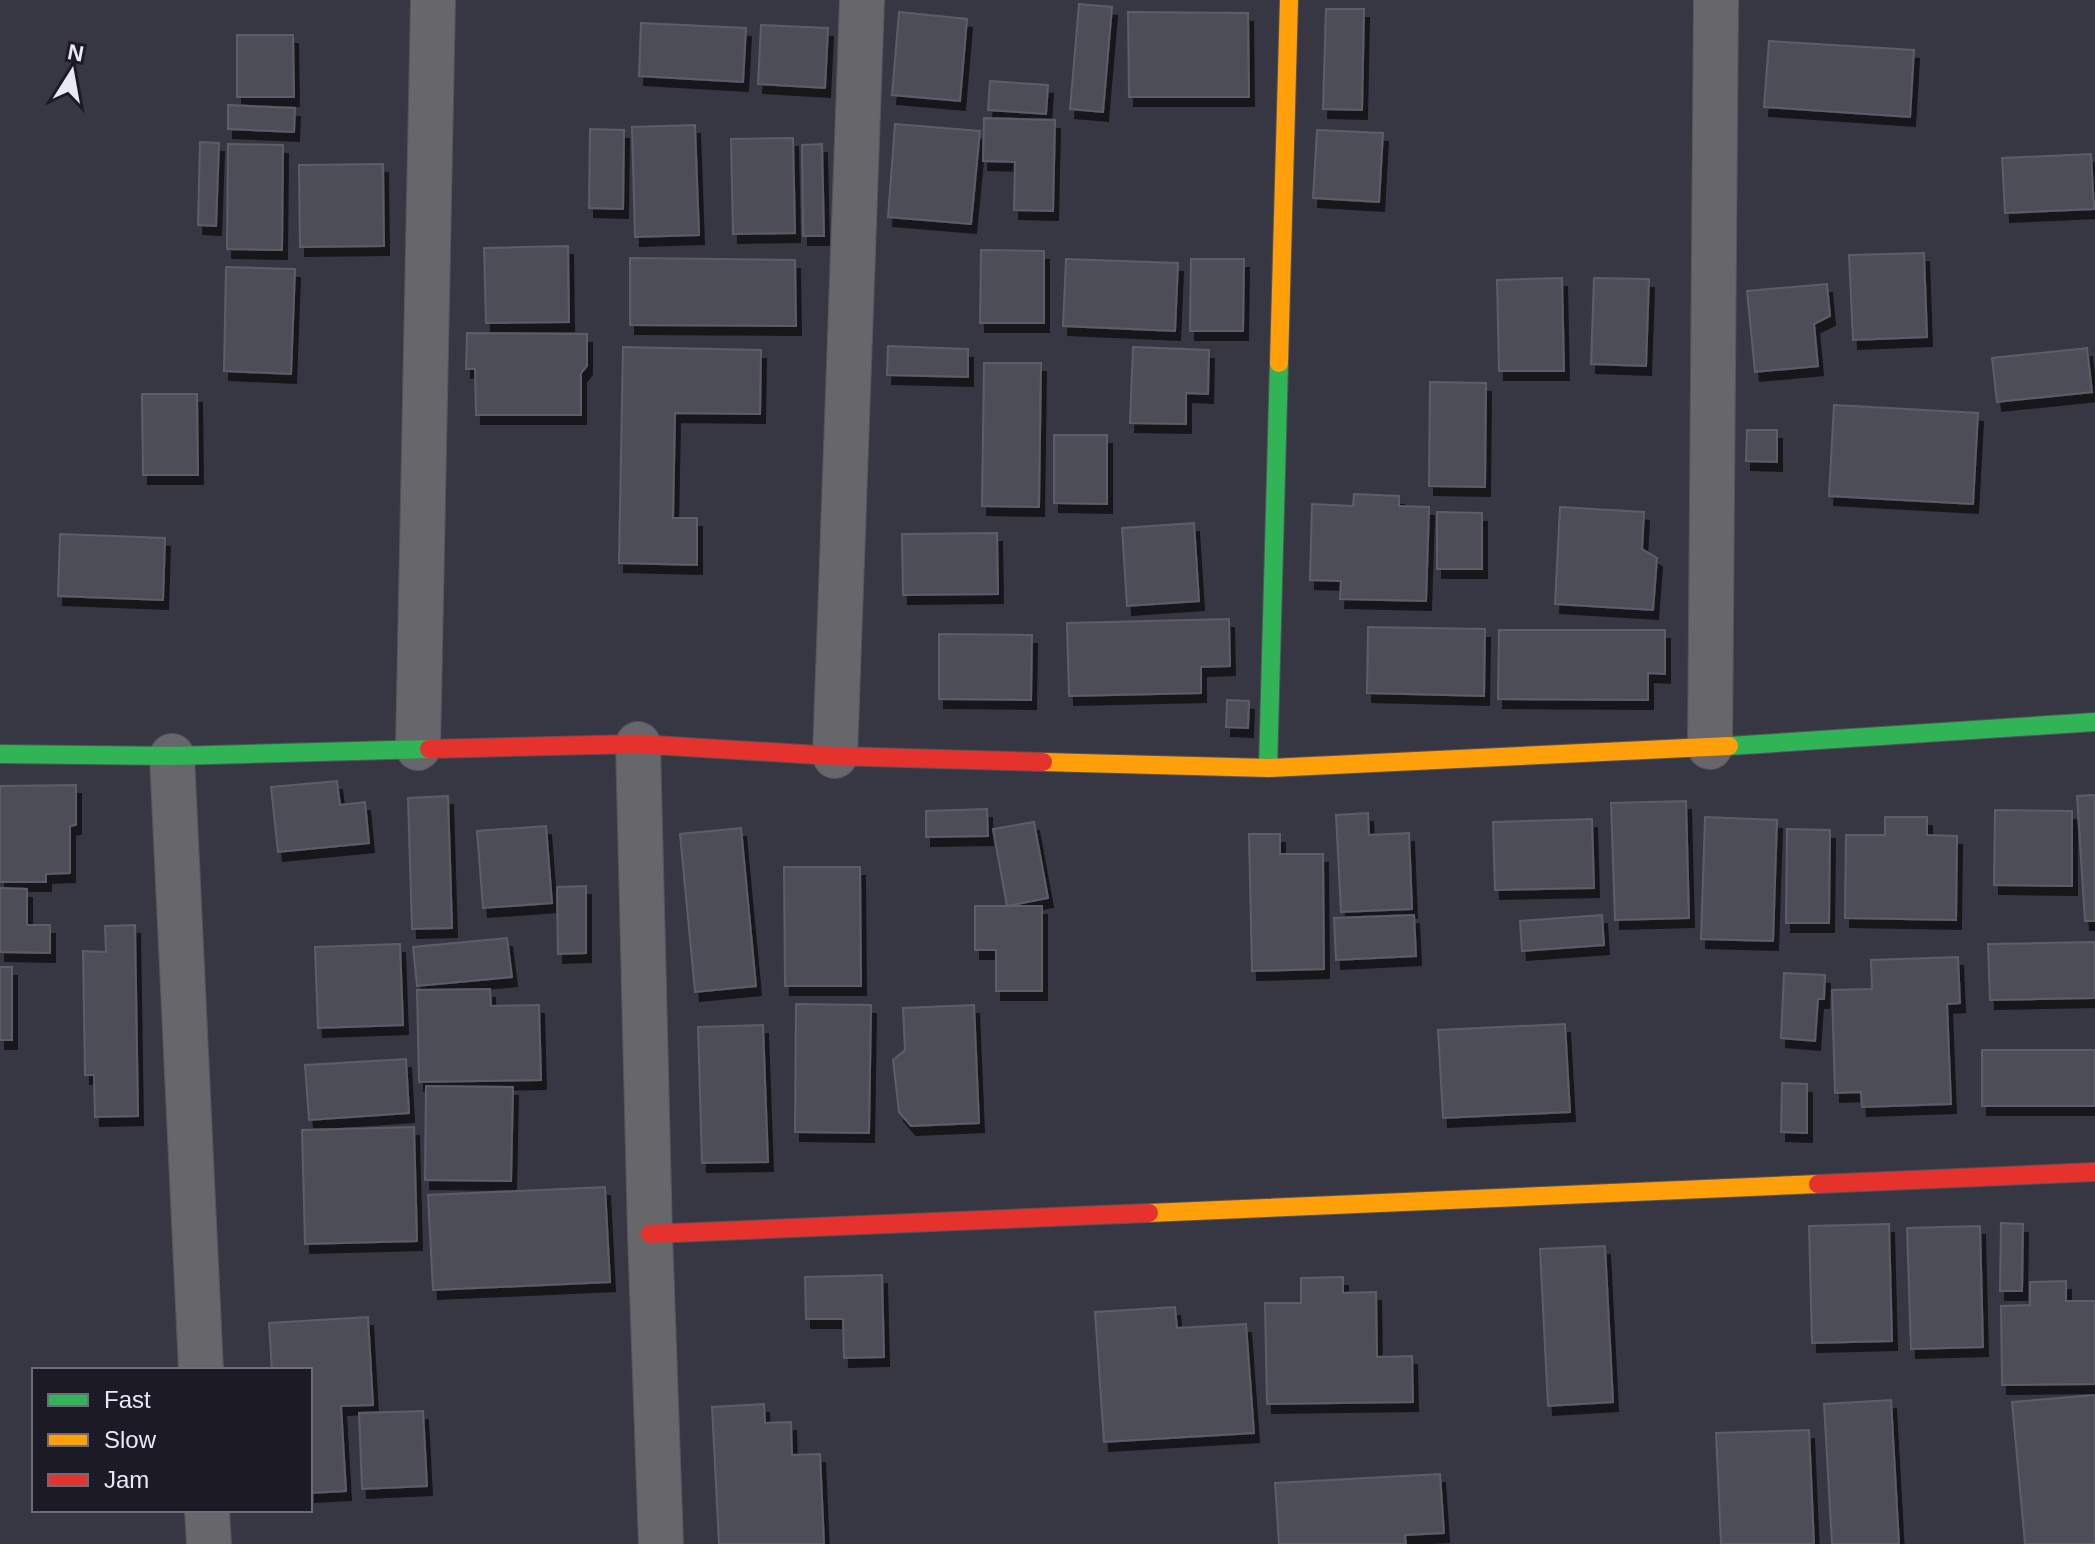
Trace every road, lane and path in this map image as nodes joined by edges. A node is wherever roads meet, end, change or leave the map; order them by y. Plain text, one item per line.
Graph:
1 (433, 0) edge
2 (862, 0) edge
3 (1289, 0) edge
4 (1716, 0) edge
5 (2095, 722) edge
6 (638, 744) junction
7 (1710, 747) junction
8 (418, 748) junction
9 (0, 754) edge
10 (172, 756) junction
11 (835, 756) junction
12 (1268, 768) junction
13 (2095, 1172) edge
14 (650, 1234) junction
15 (201, 1368) edge
16 (207, 1512) edge
17 (209, 1544) edge
18 (661, 1544) edge

1 - 8 street
2 - 11 street
3 - 12 street
4 - 7 street
5 - 7 street
6 - 8 street
6 - 11 street
6 - 14 street
7 - 12 street
8 - 10 street
9 - 10 street
10 - 15 street
11 - 12 street
13 - 14 street
14 - 18 street
16 - 17 street

